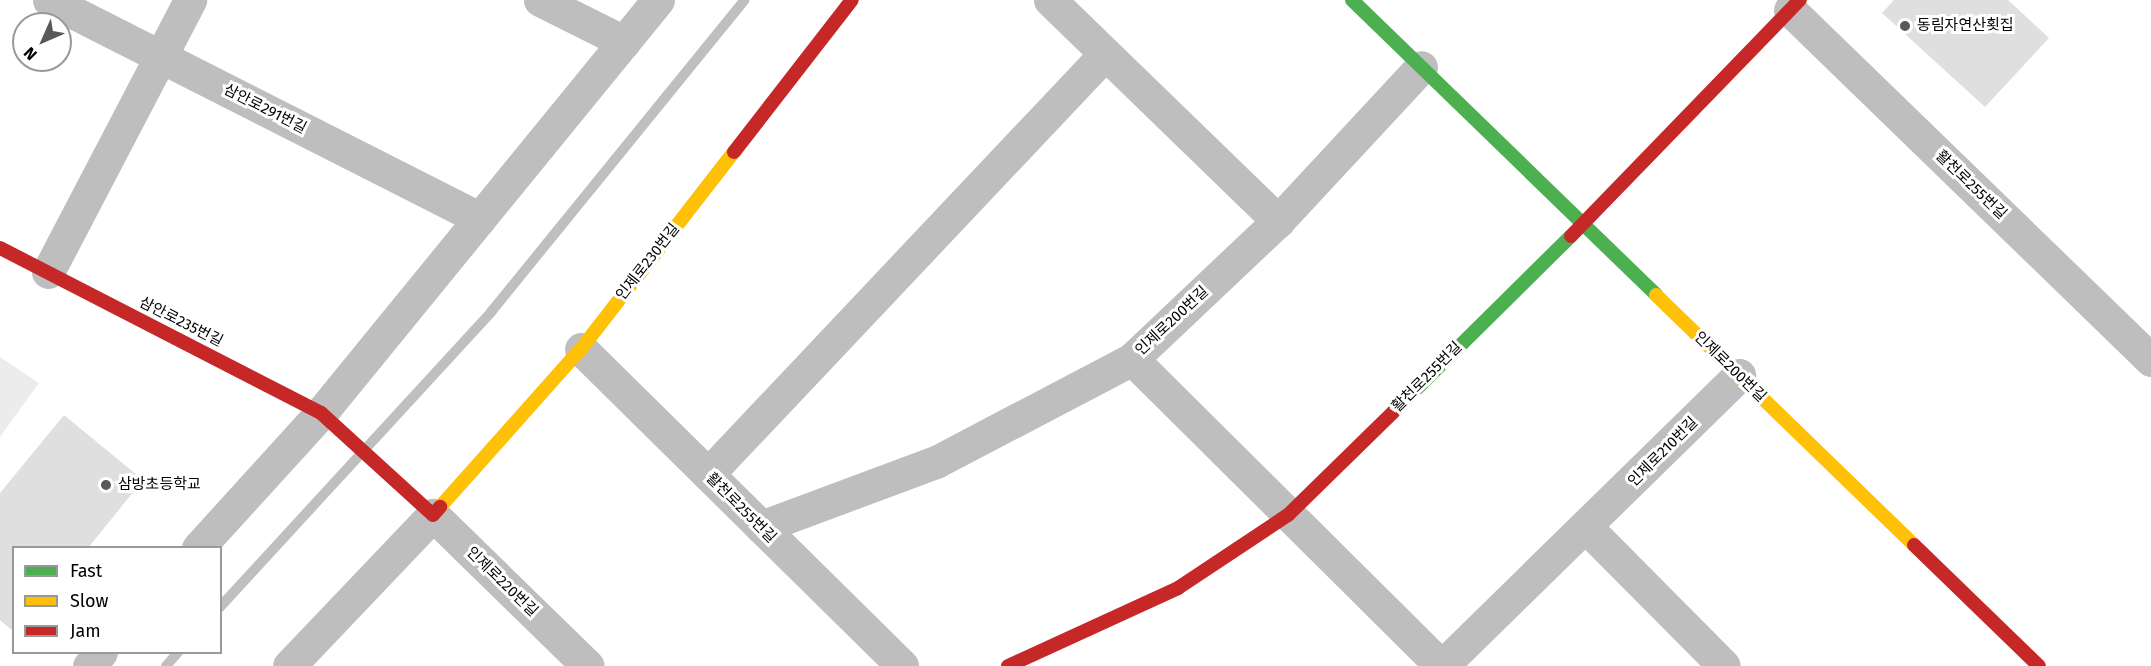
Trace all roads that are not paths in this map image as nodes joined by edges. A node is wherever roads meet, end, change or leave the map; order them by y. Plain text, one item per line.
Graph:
1 (49, 0) edge
2 (190, 0) edge
3 (540, 0) edge
4 (658, 0) edge
5 (852, 0) edge
6 (1050, 0) edge
7 (1352, 0) edge
8 (1795, 5) edge
9 (624, 42) junction
10 (1105, 54) junction
11 (161, 57) junction
12 (1421, 67) junction
13 (480, 219) junction
14 (1278, 221) junction
15 (1583, 224) junction
16 (0, 248) edge
17 (48, 272) junction
18 (581, 349) junction
19 (1132, 359) junction
20 (2151, 360) edge
21 (1739, 375) junction
22 (332, 422) junction
23 (708, 474) junction
24 (423, 505) junction
25 (1288, 515) junction
26 (761, 527) junction
27 (1587, 528) junction
28 (200, 546) edge
29 (99, 654) edge
30 (571, 660) edge
31 (89, 666) edge
32 (290, 666) edge
33 (902, 666) edge
34 (1008, 666) edge
35 (1442, 666) edge
36 (1724, 666) edge
37 (2038, 666) edge

1 - 11 street, 삼안로291번길
2 - 11 street
3 - 9 street
4 - 9 street
5 - 18 street, 인제로230번길
6 - 10 street
7 - 12 street, 인제로200번길
8 - 15 street, 활천로255번길
8 - 20 street, 활천로255번길
9 - 13 street
10 - 14 street
10 - 23 street
11 - 13 street, 삼안로291번길
11 - 17 street
12 - 14 street, 인제로200번길
12 - 15 street, 인제로200번길
13 - 22 street
14 - 19 street, 인제로200번길
15 - 21 street, 인제로200번길
15 - 25 street, 활천로255번길
16 - 17 street, 삼안로235번길
17 - 22 street, 삼안로235번길
18 - 23 street, 활천로255번길
18 - 24 street, 인제로230번길
19 - 25 street
19 - 26 street, 인제로200번길
21 - 27 street, 인제로210번길
21 - 37 street, 인제로200번길
22 - 24 street, 삼안로235번길
22 - 28 street
23 - 26 street, 활천로255번길
24 - 30 street, 인제로220번길
24 - 32 street, 인제로230번길
25 - 34 street, 활천로255번길
25 - 35 street
26 - 33 street, 활천로255번길
27 - 35 street, 인제로210번길
27 - 36 street
29 - 31 street

